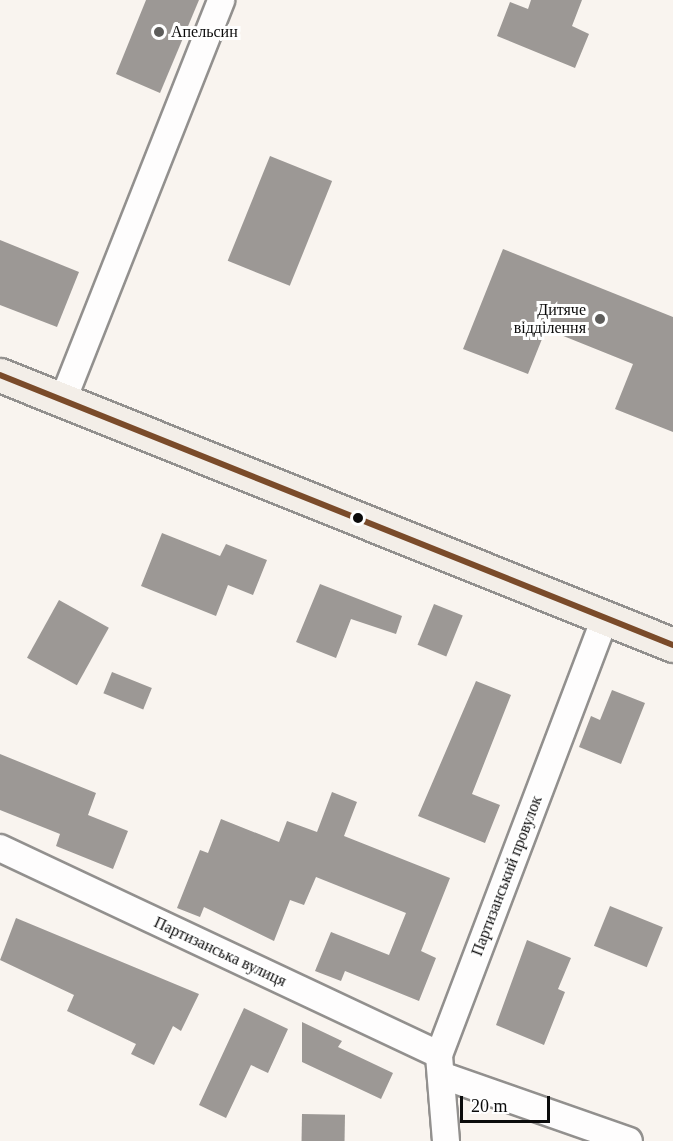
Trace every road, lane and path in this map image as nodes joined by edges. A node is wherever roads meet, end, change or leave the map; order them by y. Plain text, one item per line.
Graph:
1 (221, 0) edge
2 (0, 375) edge
3 (63, 400) junction
4 (605, 617) junction
5 (673, 645) edge
6 (0, 848) edge
7 (440, 1065) junction
8 (446, 1141) edge
9 (629, 1141) edge

1 - 3 street
2 - 3 street
3 - 4 street
4 - 5 street
4 - 7 street, Партизанський провулок
6 - 7 street, Партизанська вулиця
7 - 8 street, Партизанський провулок
7 - 9 street, Партизанська вулиця

